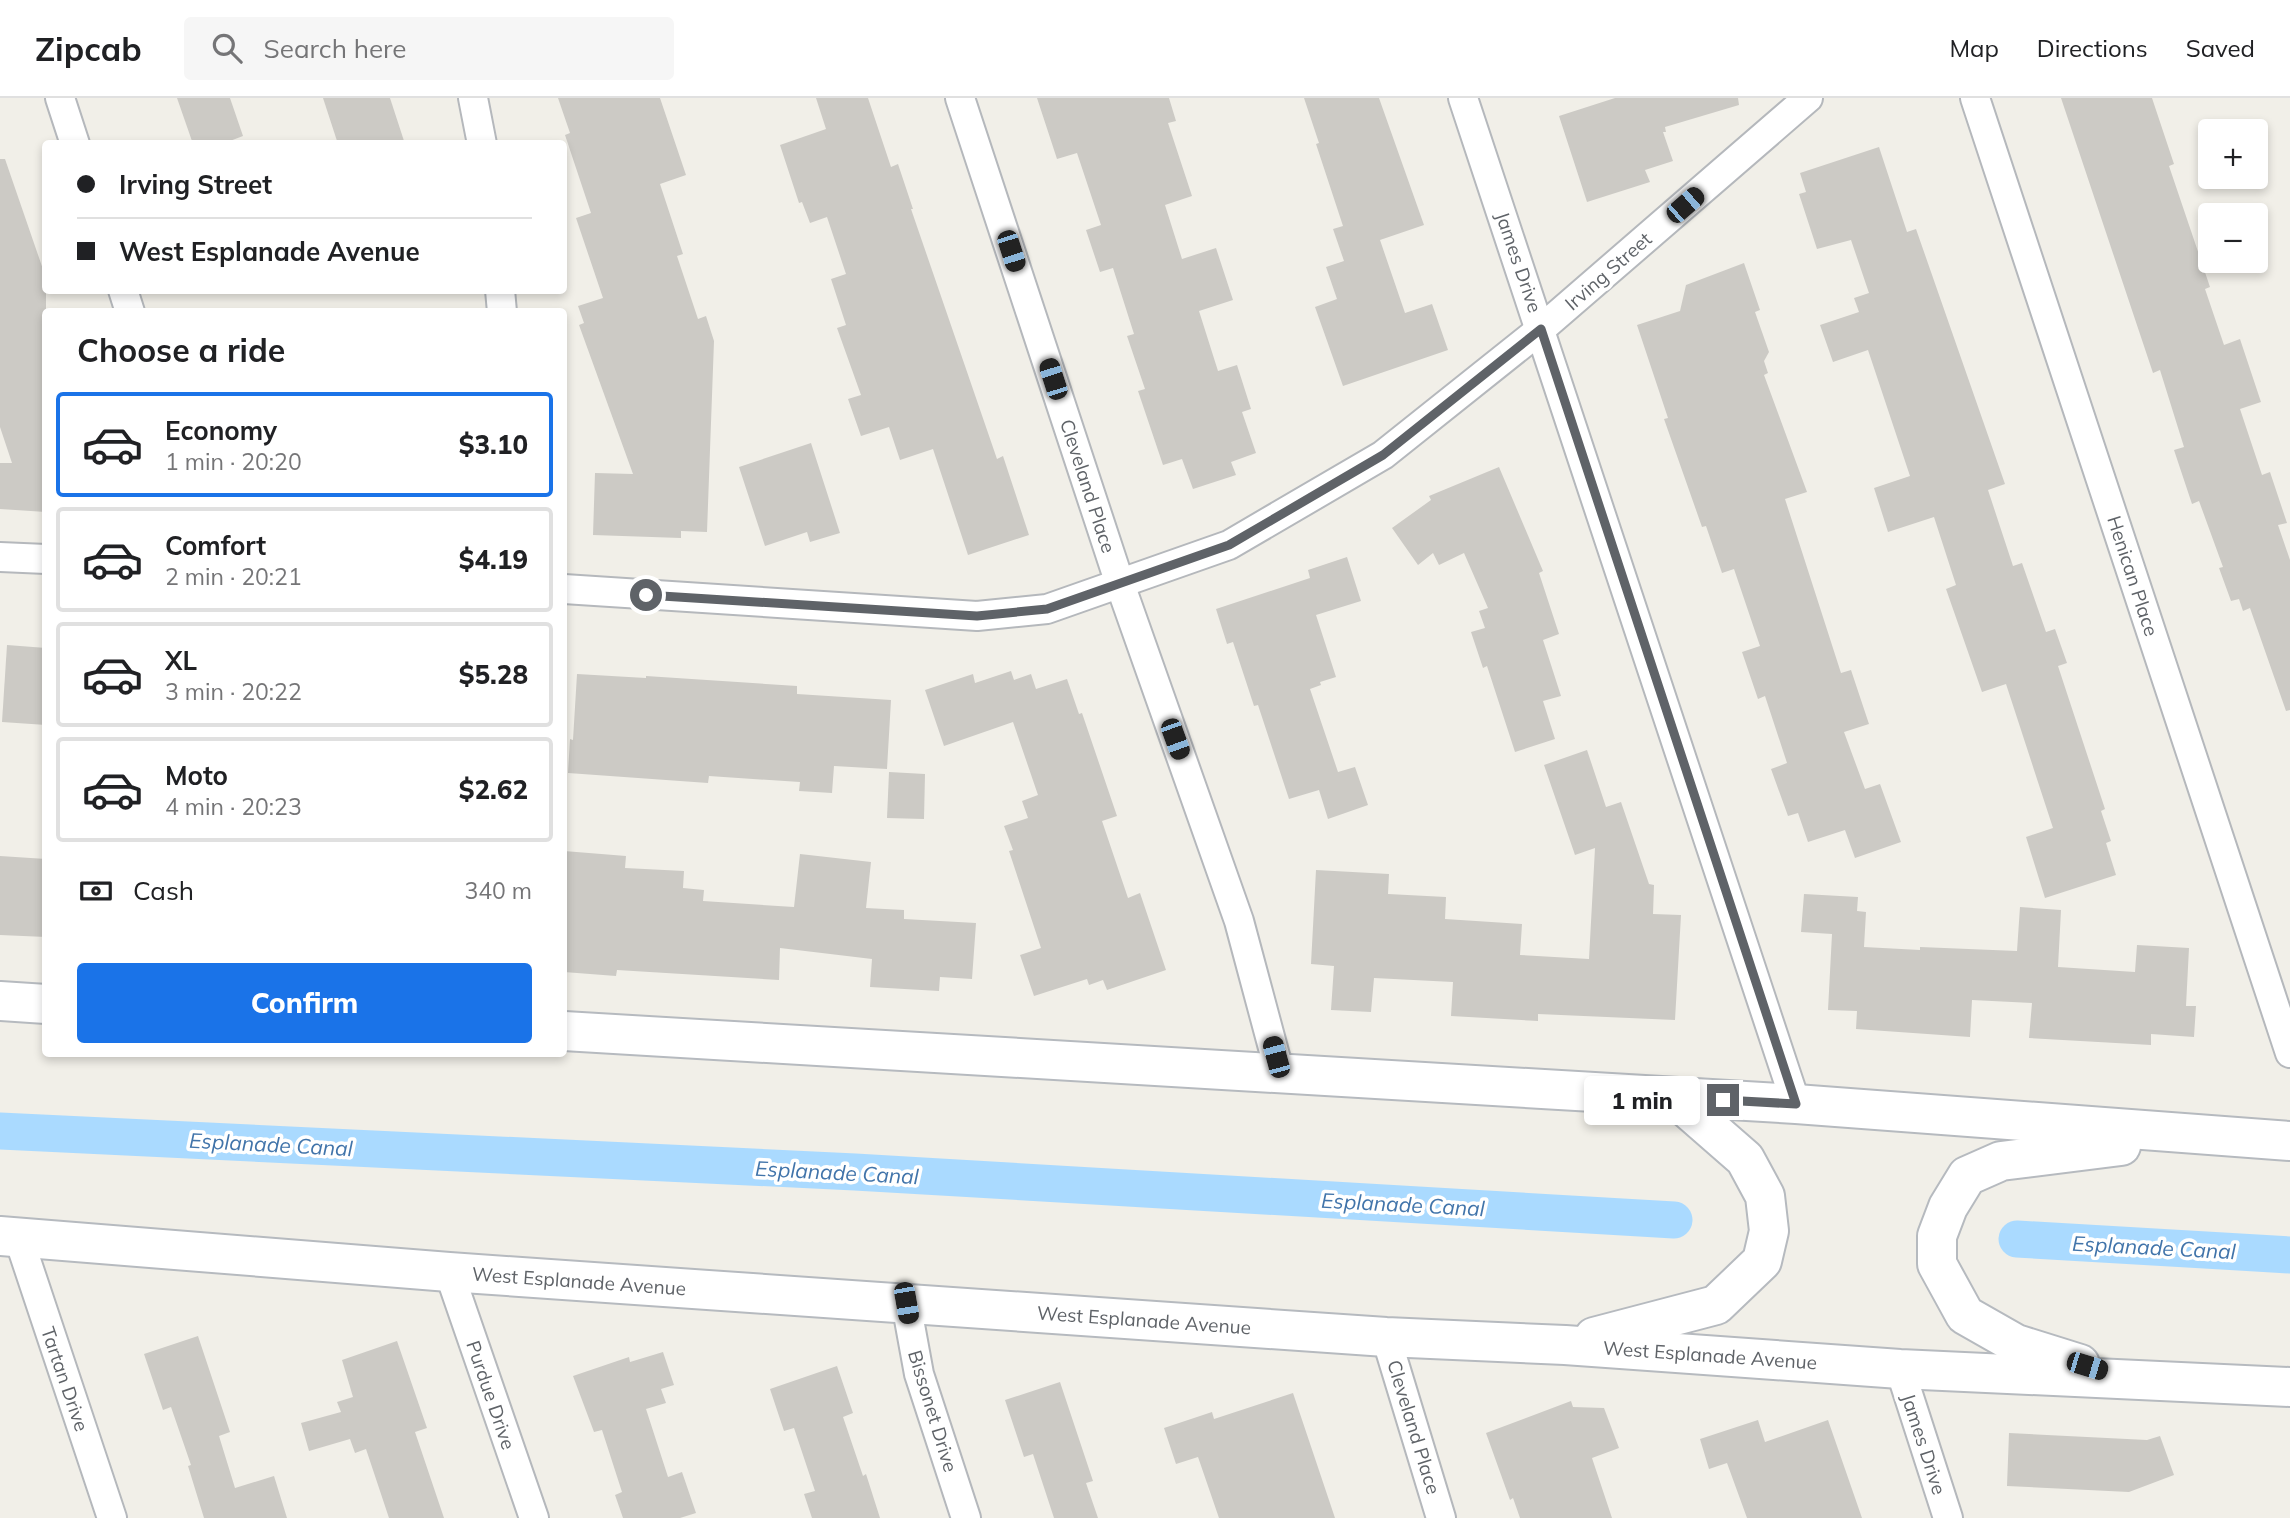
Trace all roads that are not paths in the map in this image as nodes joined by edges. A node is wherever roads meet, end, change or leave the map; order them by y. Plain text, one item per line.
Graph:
1 (60, 98) edge
2 (473, 98) edge
3 (960, 98) edge
4 (1464, 98) edge
5 (1808, 98) edge
6 (1975, 98) edge
7 (74, 140) edge
8 (481, 140) edge
9 (1541, 329) junction
10 (0, 557) edge
11 (42, 559) edge
12 (1120, 584) junction
13 (567, 589) edge
14 (0, 1001) edge
15 (42, 1004) edge
16 (567, 1031) edge
17 (2290, 1053) edge
18 (1280, 1074) junction
19 (1674, 1097) junction
20 (1796, 1104) junction
21 (2199, 1136) junction
22 (2290, 1141) edge
23 (9, 1238) edge
24 (449, 1272) junction
25 (906, 1303) junction
26 (1386, 1336) junction
27 (1565, 1345) junction
28 (1900, 1369) junction
29 (2134, 1380) junction
30 (2290, 1387) edge
31 (112, 1518) edge
32 (534, 1518) edge
33 (967, 1518) edge
34 (1441, 1518) edge
35 (1948, 1518) edge

1 - 7 street
2 - 8 street
3 - 12 street, Cleveland Place
4 - 9 street, James Drive
5 - 9 street, Irving Street
6 - 17 street, Henican Place
9 - 12 street, Irving Street
9 - 20 street, James Drive
10 - 11 street
12 - 13 street, Irving Street
12 - 18 street, Cleveland Place
14 - 15 main road
16 - 18 main road
18 - 19 main road
19 - 20 main road
19 - 27 main road
20 - 21 main road
21 - 22 main road
21 - 29 main road
23 - 24 main road, West Esplanade Avenue
23 - 31 street, Tartan Drive
24 - 25 main road, West Esplanade Avenue
24 - 32 street, Purdue Drive
25 - 26 main road, West Esplanade Avenue
25 - 33 street, Bissonet Drive
26 - 27 main road, West Esplanade Avenue
26 - 34 street, Cleveland Place
27 - 28 main road, West Esplanade Avenue
28 - 29 main road, West Esplanade Avenue
28 - 35 street, James Drive
29 - 30 main road, West Esplanade Avenue

